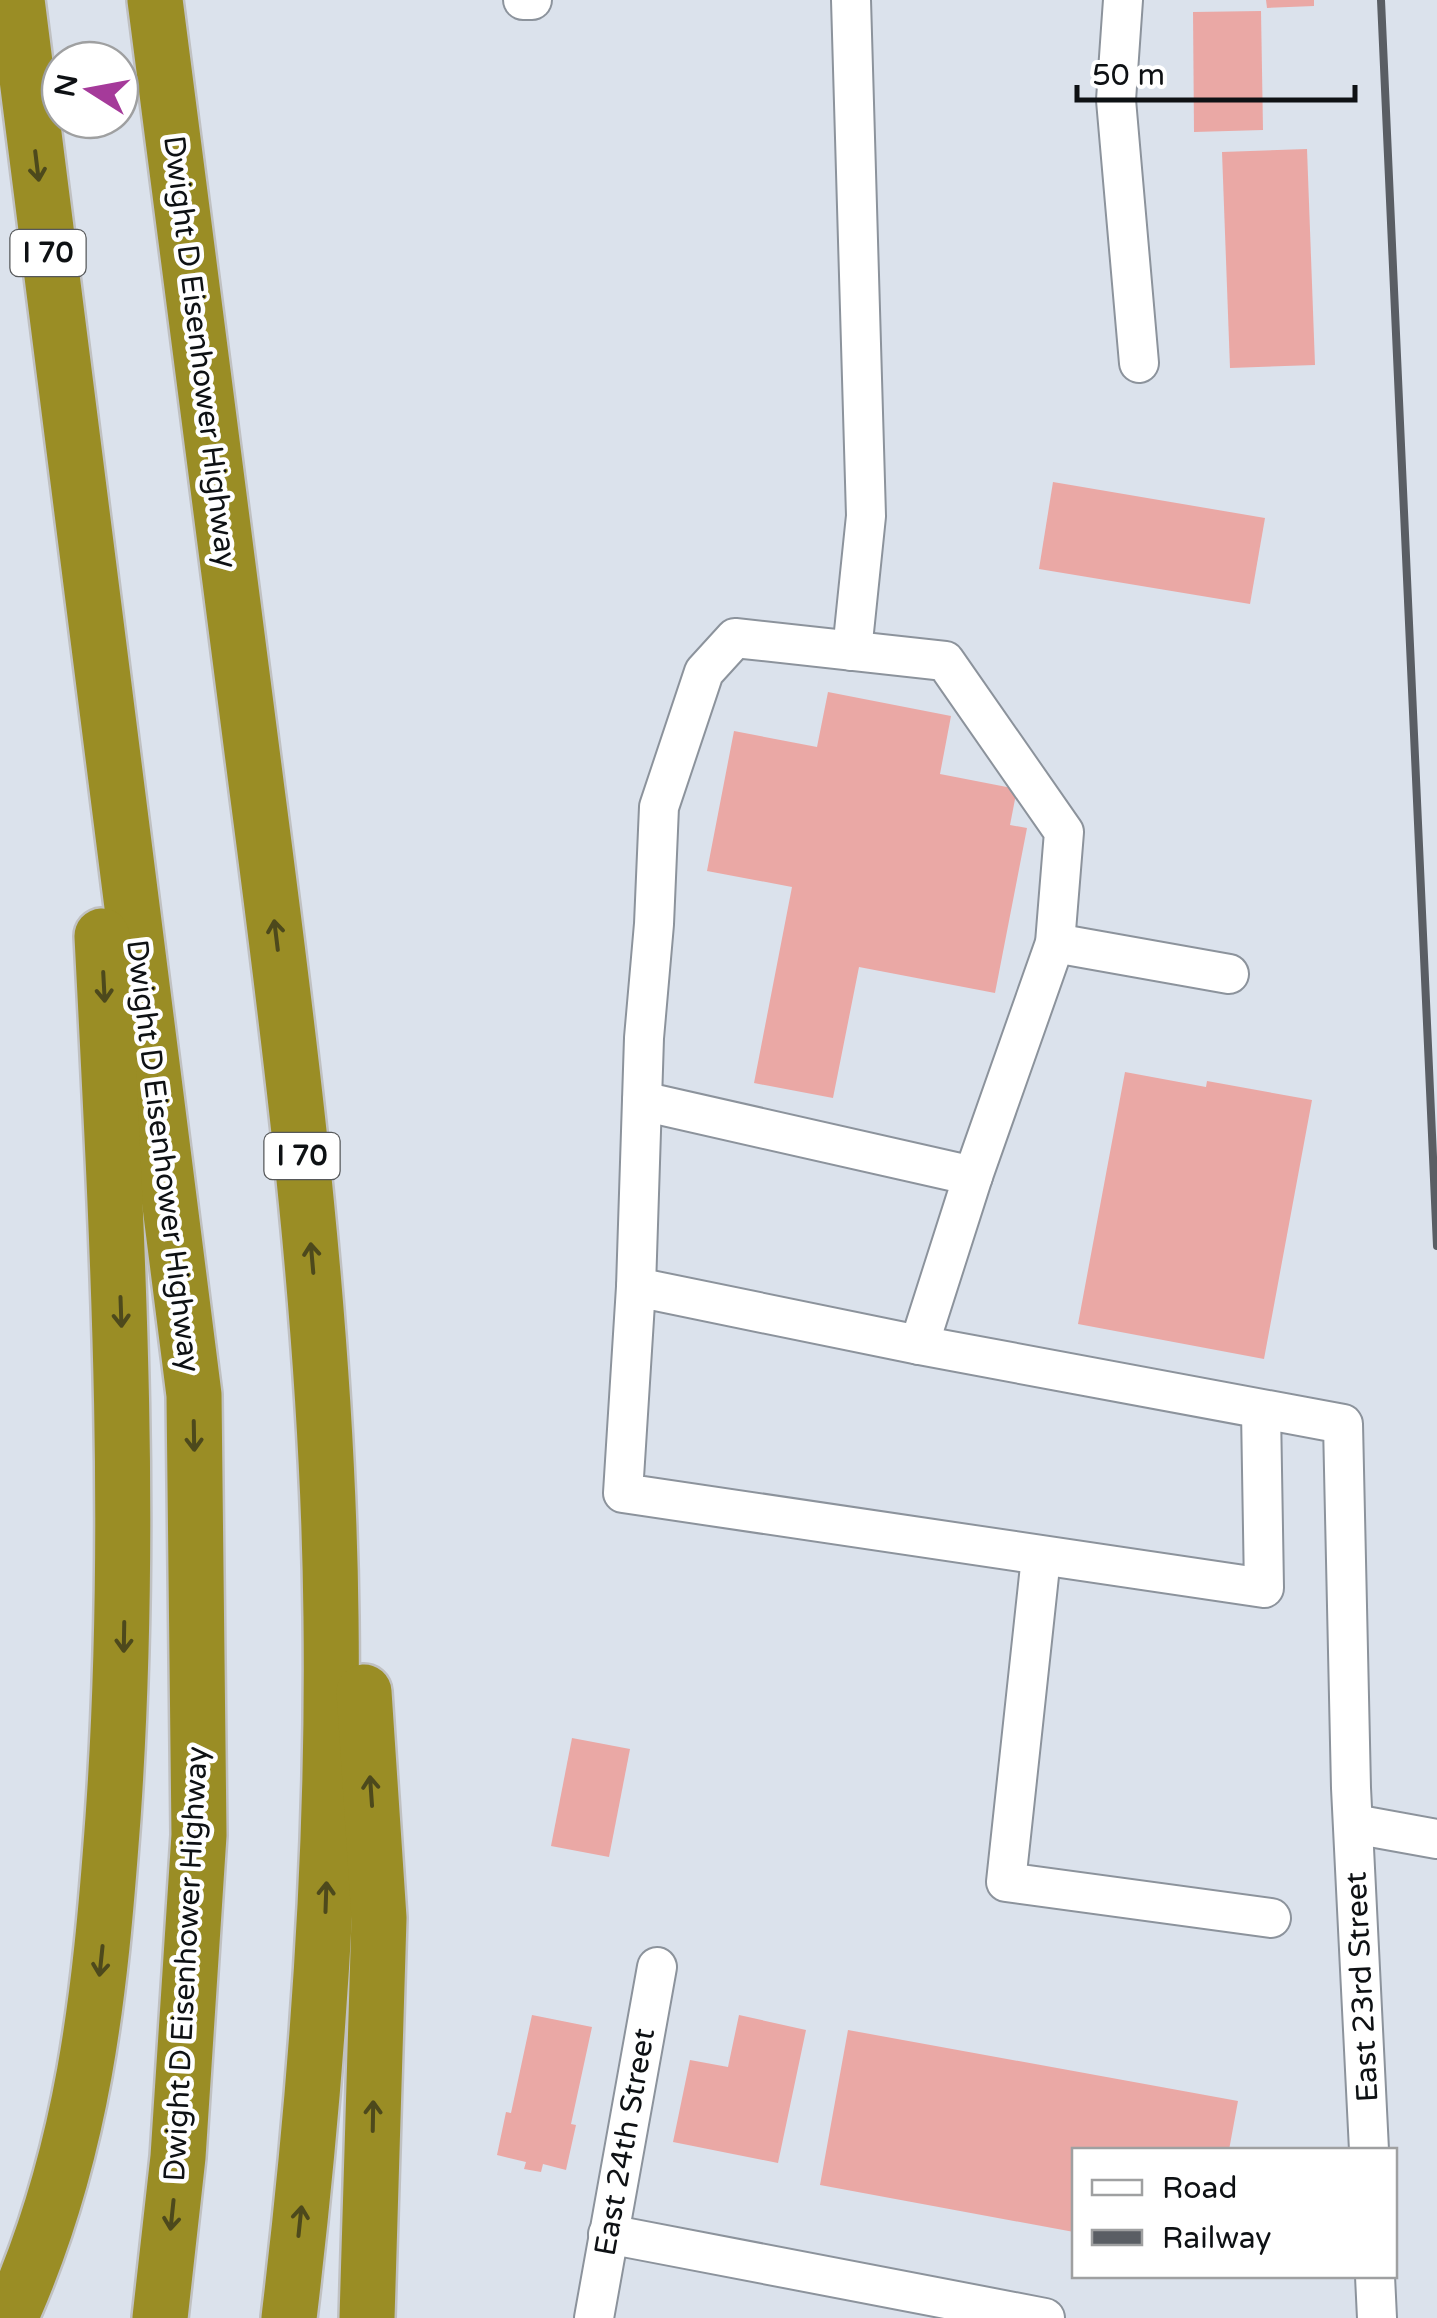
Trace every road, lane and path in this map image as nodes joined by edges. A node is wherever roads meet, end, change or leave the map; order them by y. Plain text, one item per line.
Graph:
1 (17, 0) edge
2 (154, 0) edge
3 (523, 0) edge
4 (532, 0) edge
5 (852, 0) edge
6 (1123, 0) edge
7 (1139, 363) dead end
8 (80, 506) junction
9 (852, 651) junction
10 (1056, 943) junction
11 (1229, 974) dead end
12 (642, 1101) junction
13 (974, 1176) junction
14 (636, 1286) junction
15 (318, 1338) junction
16 (919, 1345) junction
17 (1261, 1410) junction
18 (1040, 1557) junction
19 (1354, 1824) junction
20 (1437, 1839) edge
21 (1270, 1918) dead end
22 (657, 1967) dead end
23 (1369, 2148) edge
24 (608, 2234) junction
25 (1374, 2278) edge
26 (10, 2318) edge
27 (160, 2318) edge
28 (288, 2318) edge
29 (368, 2318) edge
30 (594, 2318) edge
31 (1046, 2318) edge
32 (1376, 2318) edge

1 -> 8 highway, Dwight D Eisenhower Highway / I 70
15 -> 2 highway, Dwight D Eisenhower Highway / I 70
3 - 4 street
5 - 9 street
6 - 7 street
8 -> 26 highway
8 -> 27 highway, Dwight D Eisenhower Highway / I 70
9 - 10 street
9 - 12 street
10 - 11 street
10 - 13 street
12 - 13 street
12 - 14 street
13 - 16 street
14 - 16 street
14 - 18 street
28 -> 15 highway, Dwight D Eisenhower Highway / I 70
29 -> 15 highway
16 - 17 street
17 - 18 street
17 - 19 street, East 23rd Street
18 - 21 street
19 - 20 street
19 - 23 street, East 23rd Street
22 - 24 street, East 24th Street
24 - 30 street, East 24th Street
24 - 31 street
25 - 32 street

